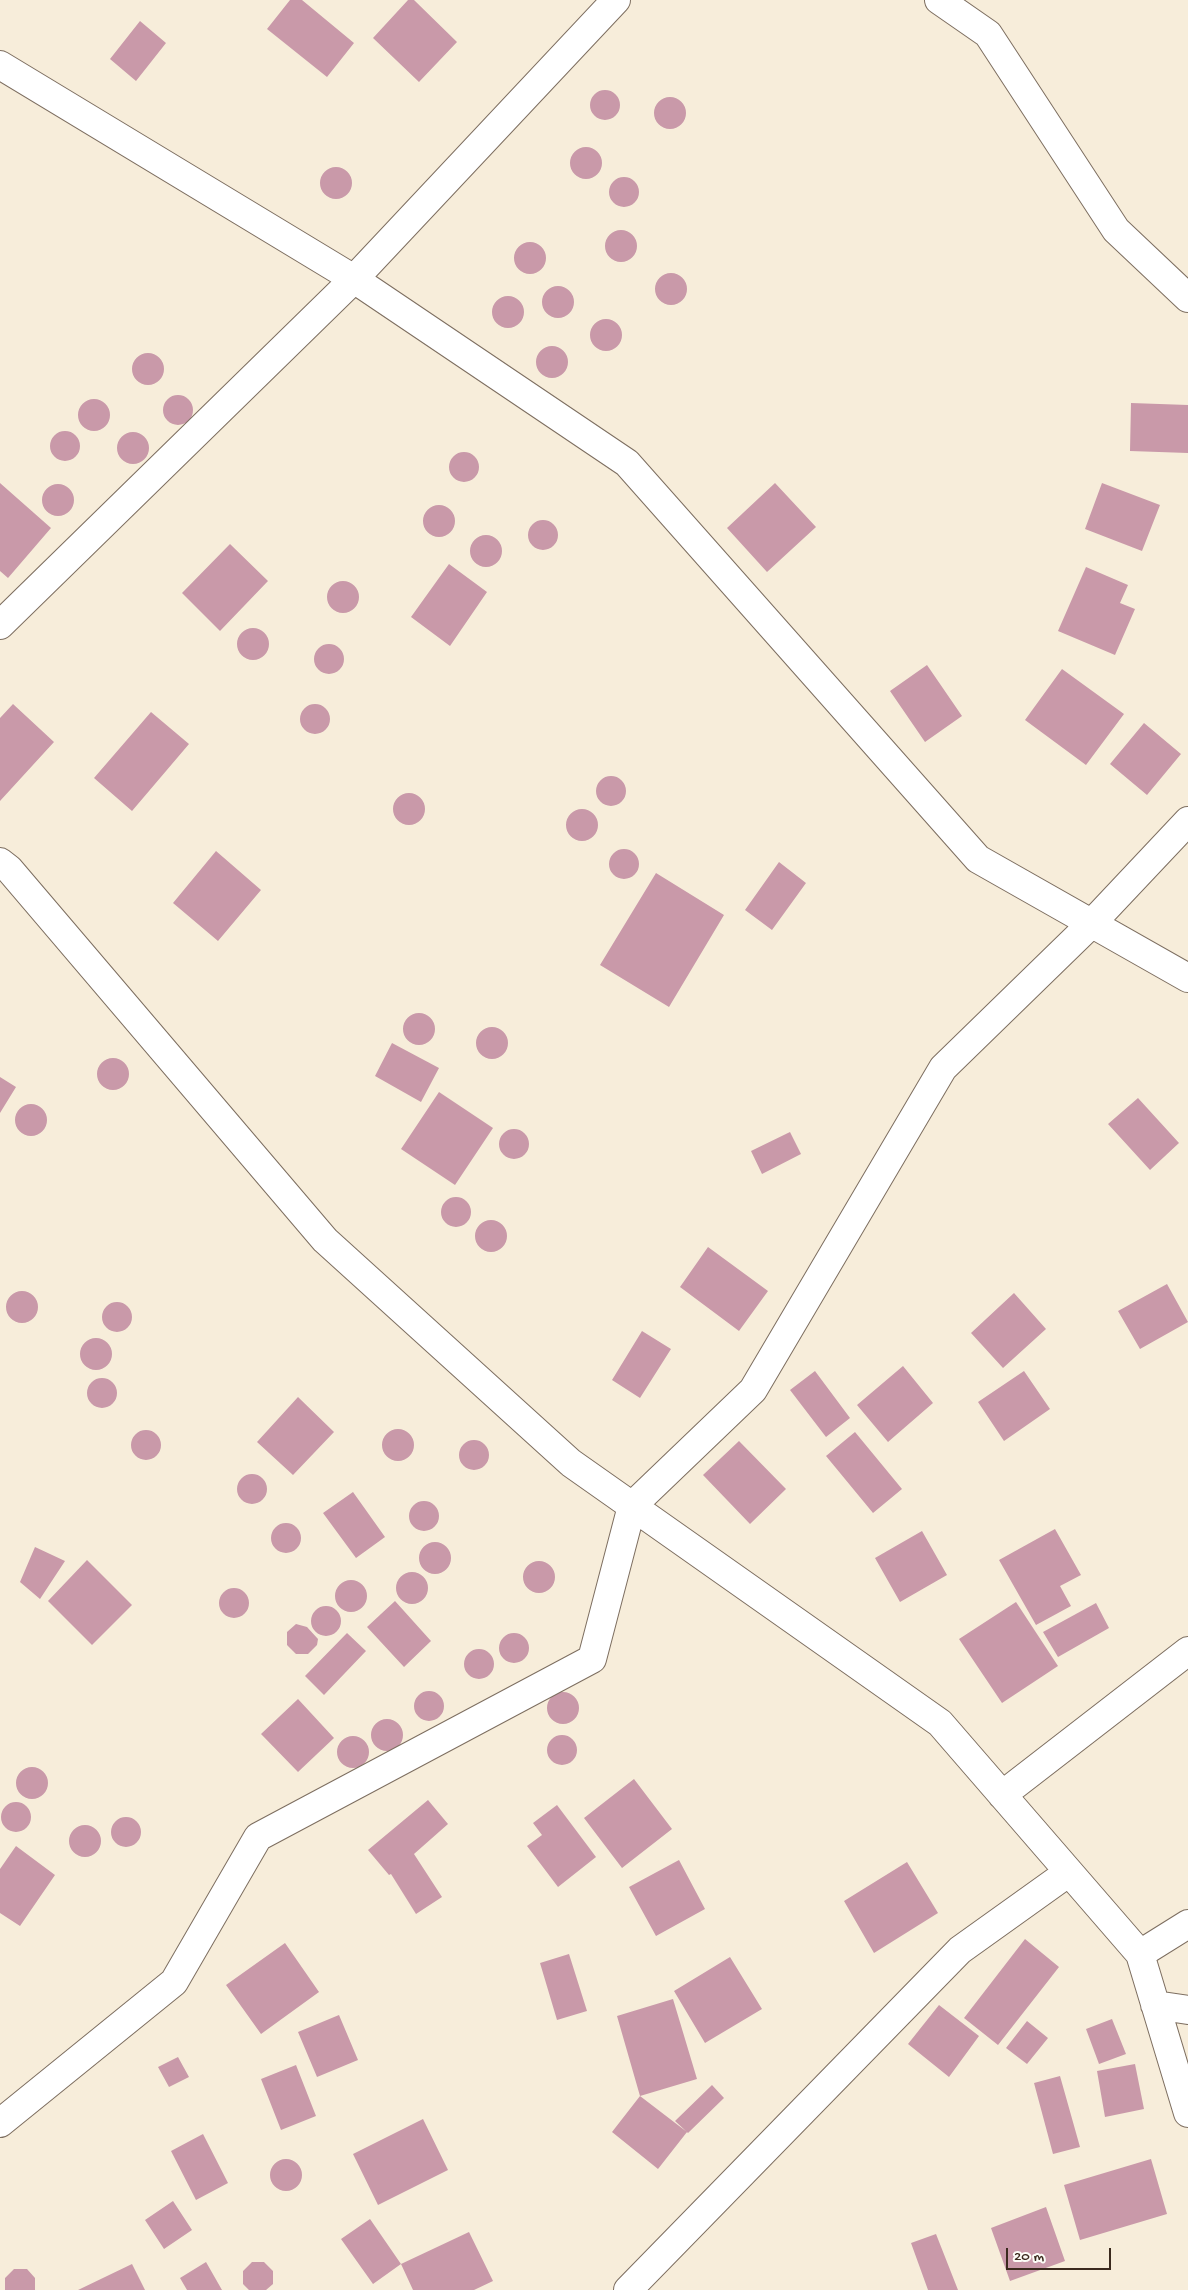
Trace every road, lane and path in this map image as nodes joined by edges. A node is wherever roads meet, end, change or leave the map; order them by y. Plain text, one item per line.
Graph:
1 (616, 0) edge
2 (939, 0) edge
3 (0, 65) edge
4 (354, 279) junction
5 (1188, 298) edge
6 (0, 625) edge
7 (1188, 820) edge
8 (0, 862) edge
9 (1092, 923) junction
10 (1188, 978) edge
11 (632, 1506) junction
12 (1188, 1651) edge
13 (1002, 1795) junction
14 (1070, 1872) junction
15 (1188, 1924) edge
16 (1140, 1954) junction
17 (1155, 2005) junction
18 (1188, 2010) edge
19 (1188, 2113) edge
20 (0, 2123) edge
21 (628, 2290) edge

1 - 4 street
2 - 5 street
3 - 4 street
4 - 6 street
4 - 9 street
7 - 9 street
8 - 11 street
9 - 10 street
9 - 11 street
11 - 13 street
11 - 20 street
12 - 13 street
13 - 14 street
14 - 16 street
14 - 21 street
15 - 16 street
16 - 17 street
17 - 18 street
17 - 19 street

